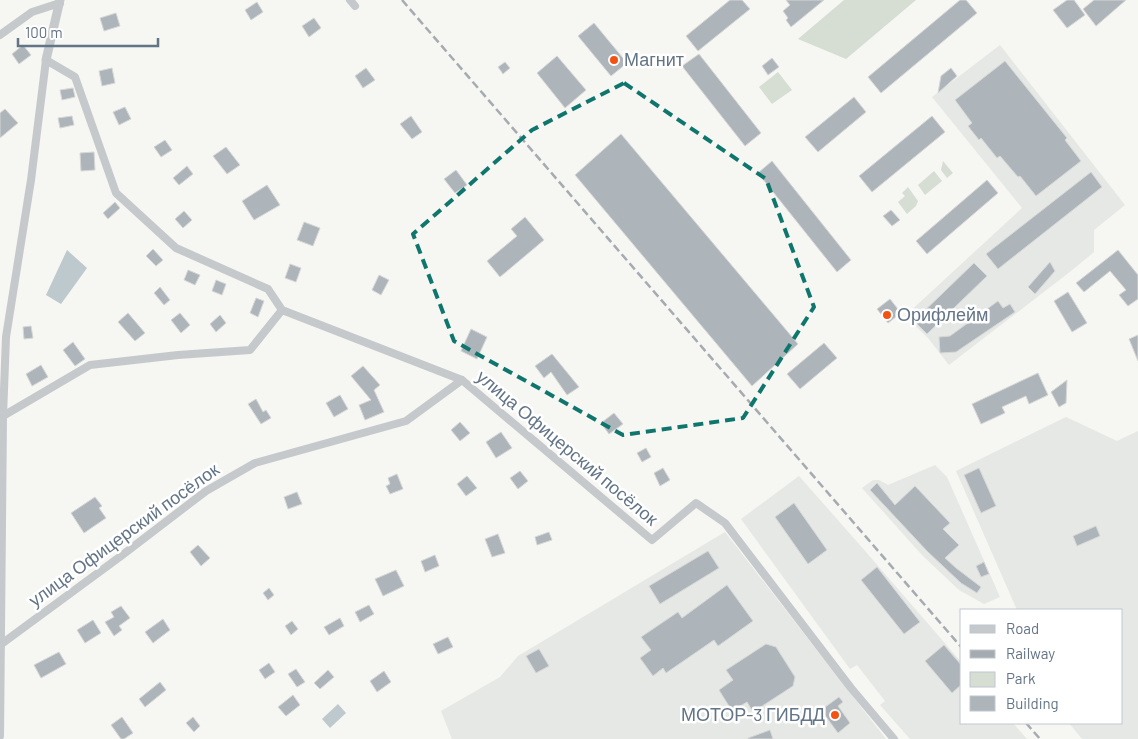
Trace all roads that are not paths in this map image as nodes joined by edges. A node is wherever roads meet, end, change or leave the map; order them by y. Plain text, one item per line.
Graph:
1 (60, 2) edge
2 (0, 35) edge
3 (46, 60) junction
4 (282, 310) junction
5 (462, 380) junction
6 (3, 416) junction
7 (1, 645) edge
8 (0, 736) edge
9 (894, 739) edge

1 - 2 street, улица Офицерский посёлок
1 - 3 street, улица Офицерский посёлок
3 - 4 street
3 - 6 street, улица Офицерский посёлок
4 - 5 street, улица Офицерский посёлок
4 - 6 street
5 - 7 street, улица Офицерский посёлок
5 - 9 street, улица Офицерский посёлок
6 - 7 street, улица Офицерский посёлок
7 - 8 street, улица Офицерский посёлок

